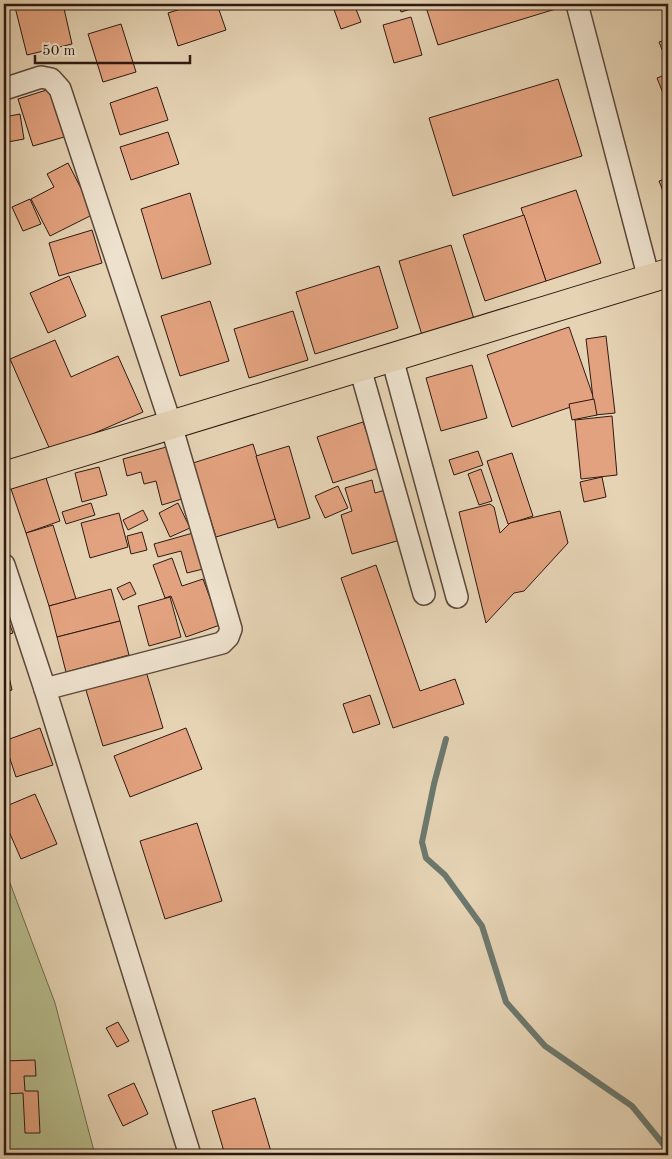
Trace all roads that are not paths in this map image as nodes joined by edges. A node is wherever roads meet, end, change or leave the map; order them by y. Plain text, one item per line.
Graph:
1 (577, 4) edge
2 (4, 89) edge
3 (659, 276) edge
4 (392, 358) junction
5 (360, 368) junction
6 (171, 425) junction
7 (4, 476) edge
8 (4, 565) edge
9 (424, 594) dead end
10 (457, 597) dead end
11 (45, 689) junction
12 (190, 1155) edge

1 - 3 street
2 - 6 street
3 - 4 main road
4 - 5 main road
4 - 10 street
5 - 6 main road
5 - 9 street
6 - 7 main road
6 - 11 street
8 - 11 street
11 - 12 street

